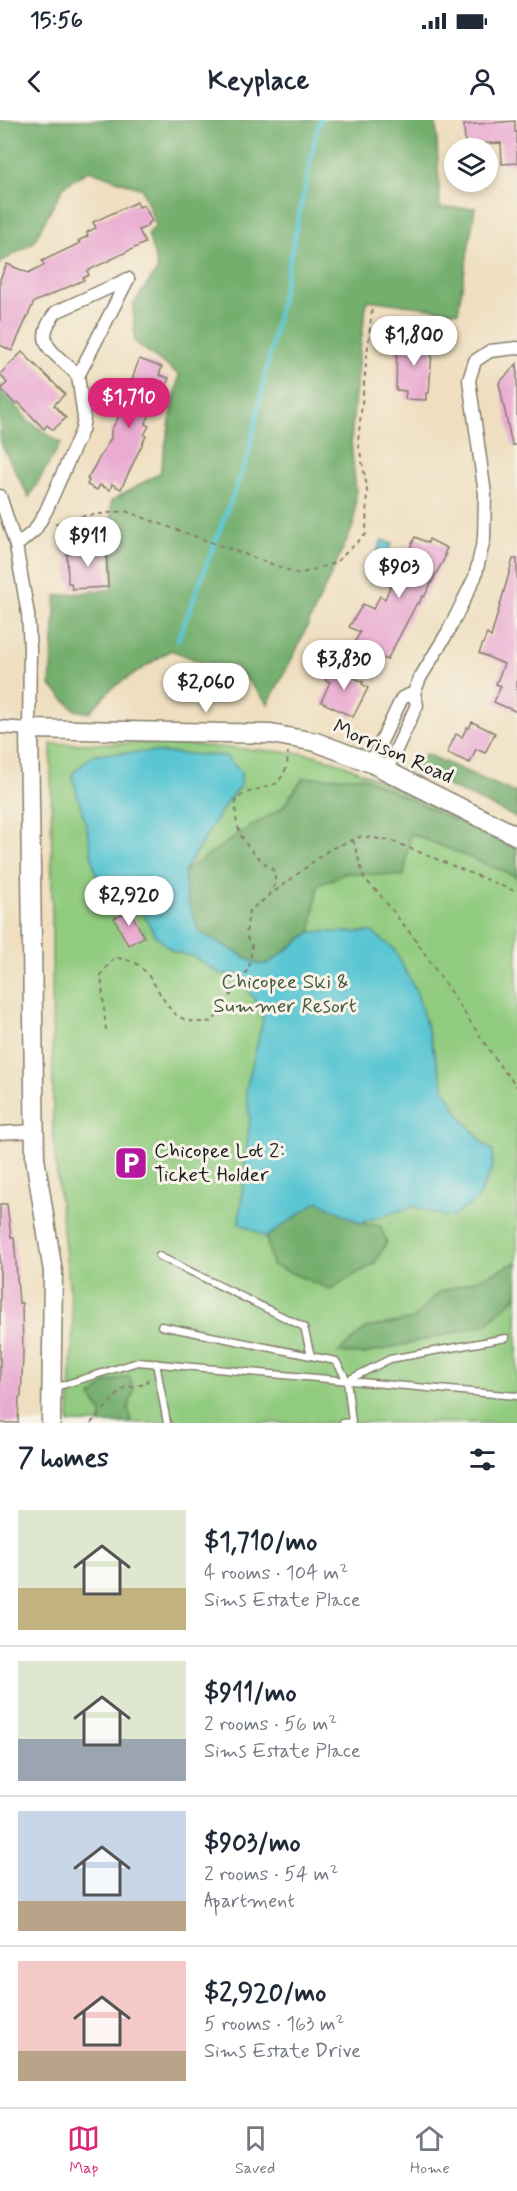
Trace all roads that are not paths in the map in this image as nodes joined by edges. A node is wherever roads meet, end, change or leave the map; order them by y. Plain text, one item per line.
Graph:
1 (517, 348) edge
2 (78, 376) junction
3 (0, 496) edge
4 (15, 546) junction
5 (414, 693) junction
6 (0, 727) edge
7 (29, 729) junction
8 (378, 767) junction
9 (517, 836) edge
10 (34, 1131) junction
11 (0, 1133) edge
12 (159, 1256) dead end
13 (161, 1326) dead end
14 (506, 1338) dead end
15 (311, 1356) junction
16 (156, 1363) junction
17 (347, 1380) junction
18 (52, 1388) junction
19 (517, 1396) edge
20 (51, 1423) edge
21 (167, 1423) edge
22 (343, 1423) edge

1 - 5 street
2 - 2 street
2 - 4 street
3 - 4 street
4 - 7 street
5 - 8 street
5 - 8 street
6 - 7 street
7 - 8 street, Morrison Road
7 - 10 street
8 - 9 street, Morrison Road
10 - 11 street
10 - 18 street
12 - 15 lane
13 - 15 lane
14 - 17 lane
15 - 17 lane
16 - 17 lane
16 - 18 lane
16 - 21 lane
17 - 19 lane
17 - 22 lane
18 - 20 street

